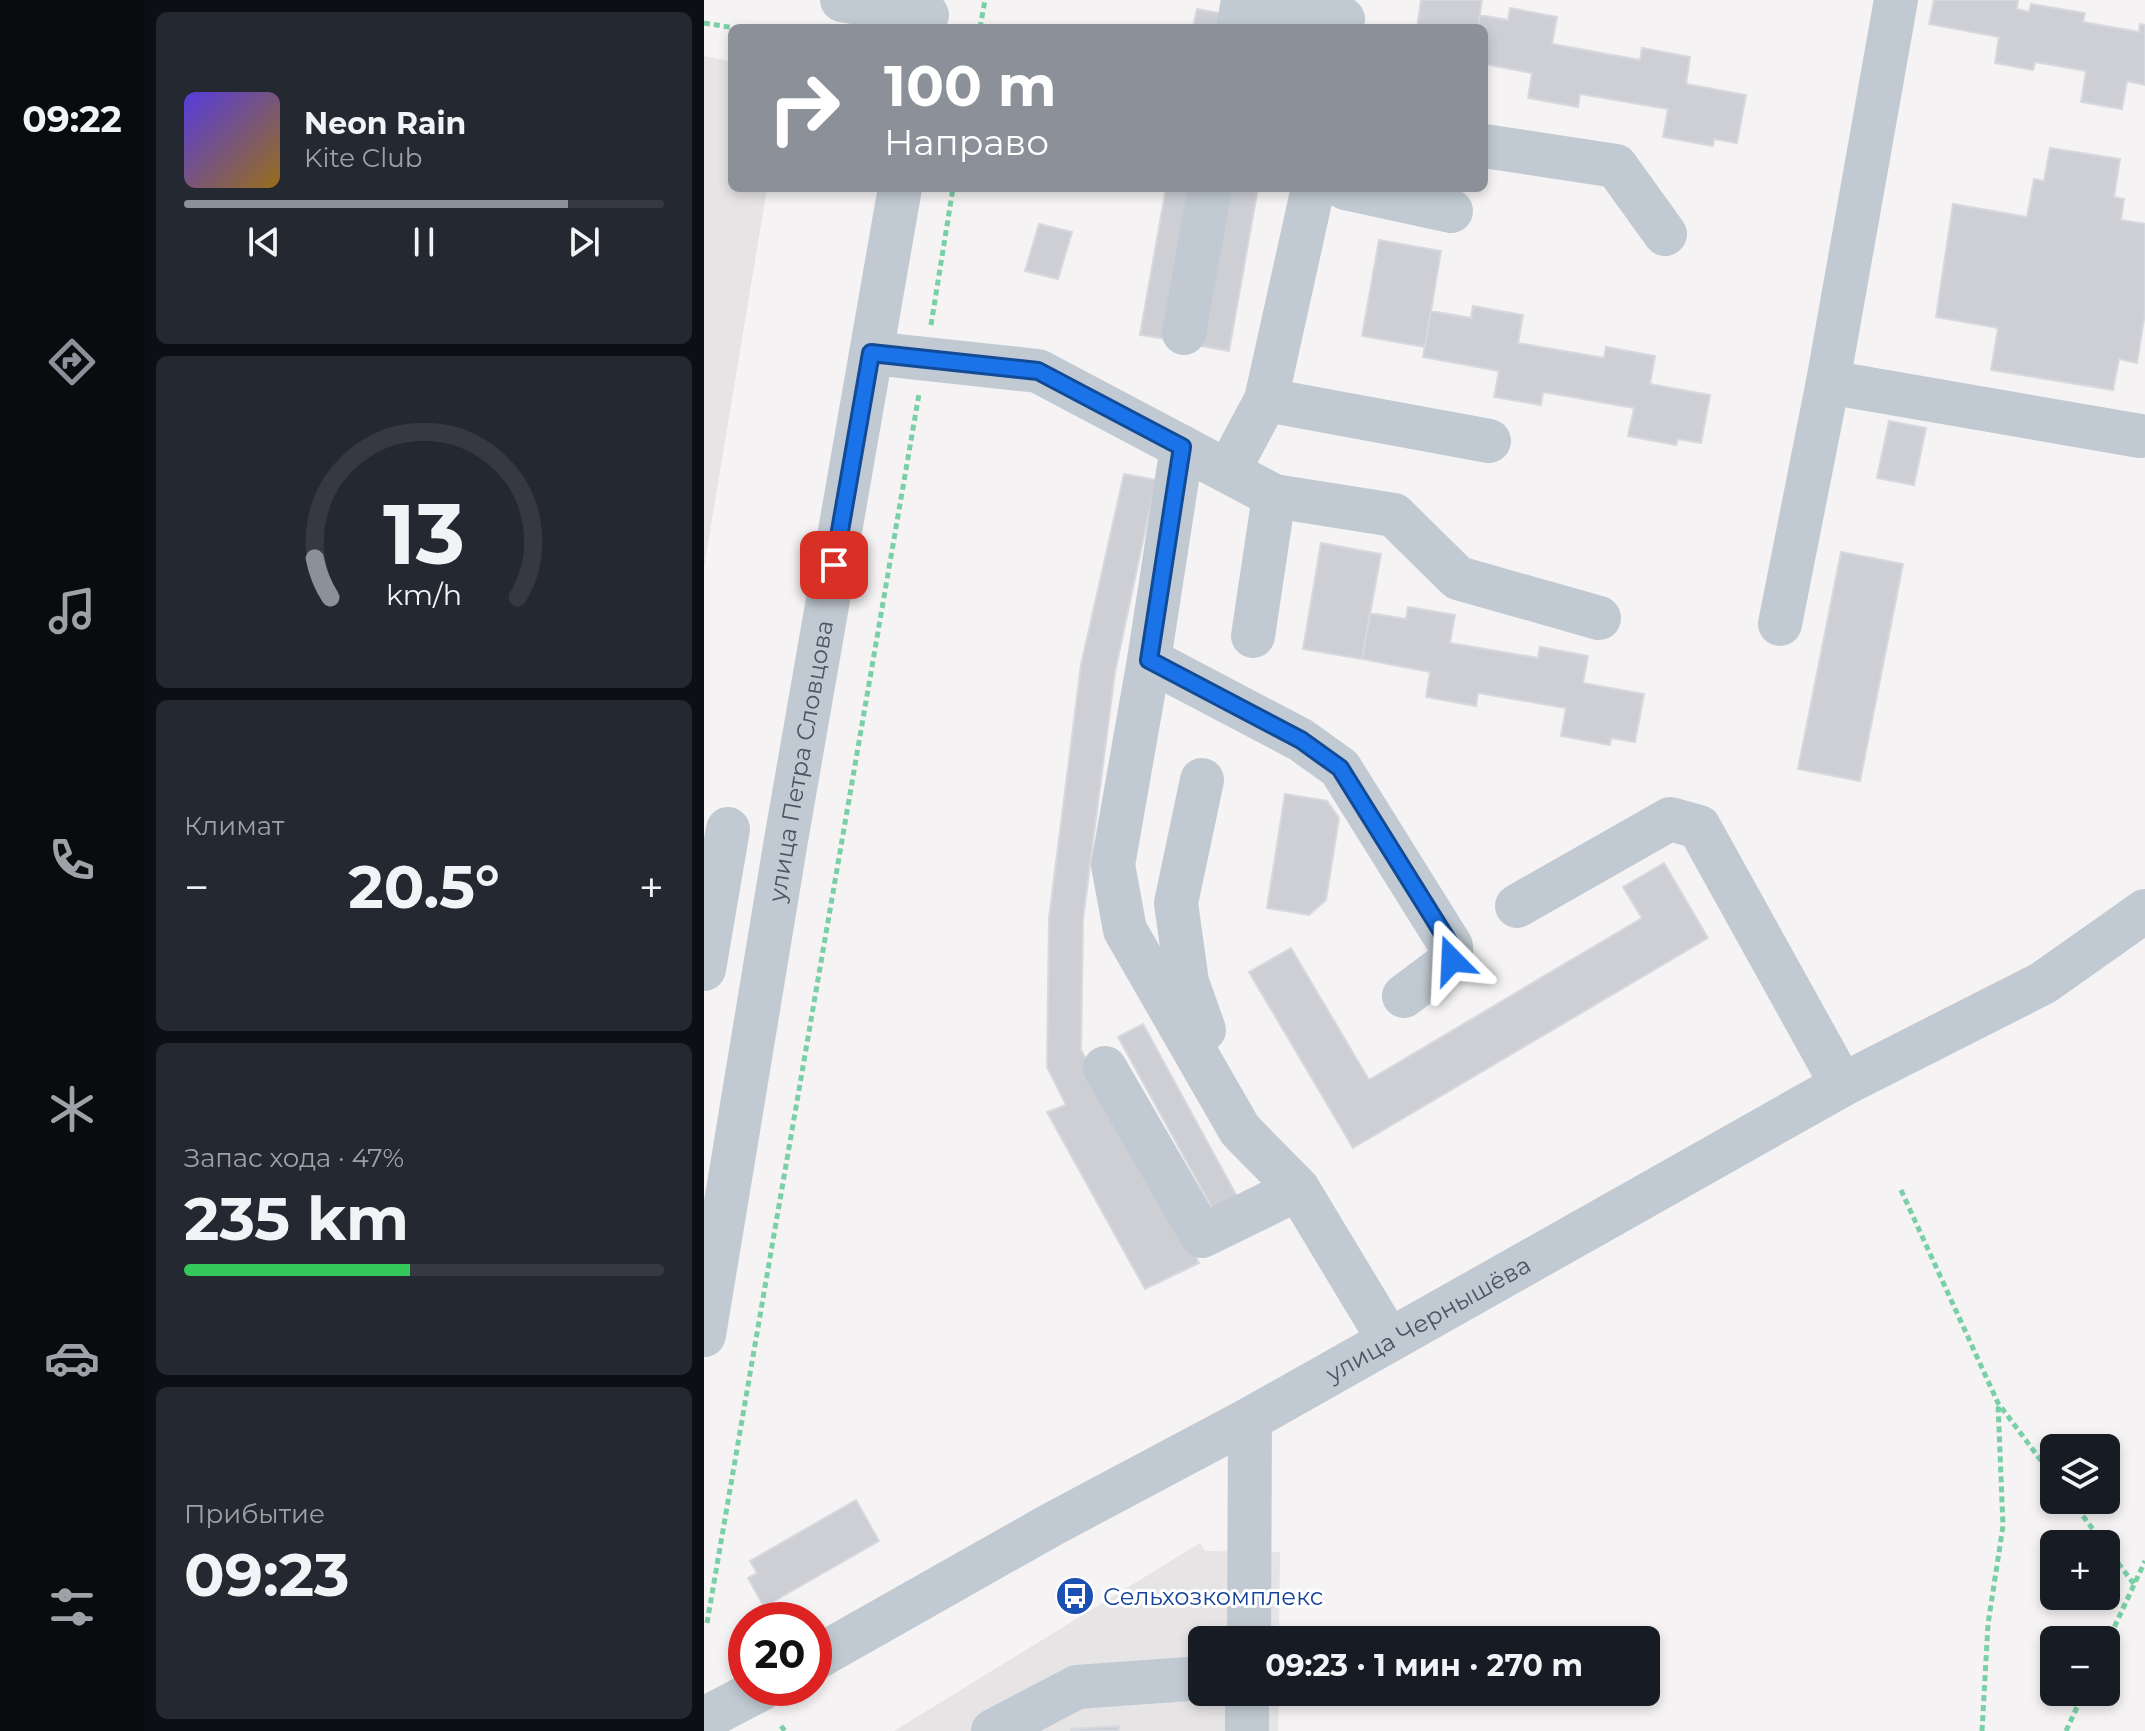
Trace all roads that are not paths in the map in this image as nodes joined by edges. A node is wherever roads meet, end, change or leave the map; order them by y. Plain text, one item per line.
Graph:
1 (842, 0) edge
2 (1896, 0) edge
3 (927, 14) edge
4 (1344, 16) edge
5 (1239, 24) edge
6 (1488, 147) edge
7 (899, 192) edge
8 (1209, 192) edge
9 (1312, 192) edge
10 (1363, 192) edge
11 (1451, 211) dead end
12 (1665, 234) dead end
13 (1184, 333) dead end
14 (871, 353) junction
15 (1828, 382) junction
16 (1266, 400) junction
17 (2140, 436) dead end
18 (1489, 441) dead end
19 (1182, 447) junction
20 (1228, 471) junction
21 (1274, 496) junction
22 (1599, 618) dead end
23 (1780, 624) dead end
24 (1253, 636) dead end
25 (1149, 660) junction
26 (1202, 780) dead end
27 (716, 826) edge
28 (786, 840) junction
29 (1517, 906) dead end
30 (2145, 911) edge
31 (2145, 948) edge
32 (704, 969) edge
33 (2043, 983) junction
34 (1404, 996) dead end
35 (1105, 1068) dead end
36 (1842, 1085) junction
37 (1240, 1130) junction
38 (1298, 1189) junction
39 (704, 1335) edge
40 (1389, 1340) junction
41 (1250, 1419) junction
42 (1249, 1626) edge
43 (832, 1649) edge
44 (1188, 1679) edge
45 (1247, 1706) edge
46 (776, 1715) edge
47 (704, 1719) edge
48 (993, 1731) edge
49 (1247, 1731) edge

1 - 3 street
2 - 15 street
4 - 5 street
6 - 12 street
7 - 14 street, улица Петра Словцова
8 - 13 street
9 - 16 street
10 - 11 street
14 - 19 street
14 - 28 street, улица Петра Словцова
15 - 17 street
15 - 23 street
16 - 18 street
16 - 20 street
19 - 20 street
19 - 25 street
20 - 21 street
21 - 22 street
21 - 24 street
25 - 34 street
25 - 37 street
26 - 37 street
27 - 28 street
27 - 32 street
28 - 39 street, улица Петра Словцова
29 - 36 street
30 - 33 street, улица Чернышёва
31 - 33 street, улица Чернышёва
33 - 36 street, улица Чернышёва
35 - 38 street
36 - 40 street, улица Чернышёва
37 - 38 street
38 - 40 street
40 - 41 street, улица Чернышёва
41 - 42 street
41 - 43 street, улица Чернышёва
44 - 48 street
45 - 49 street
46 - 47 street

